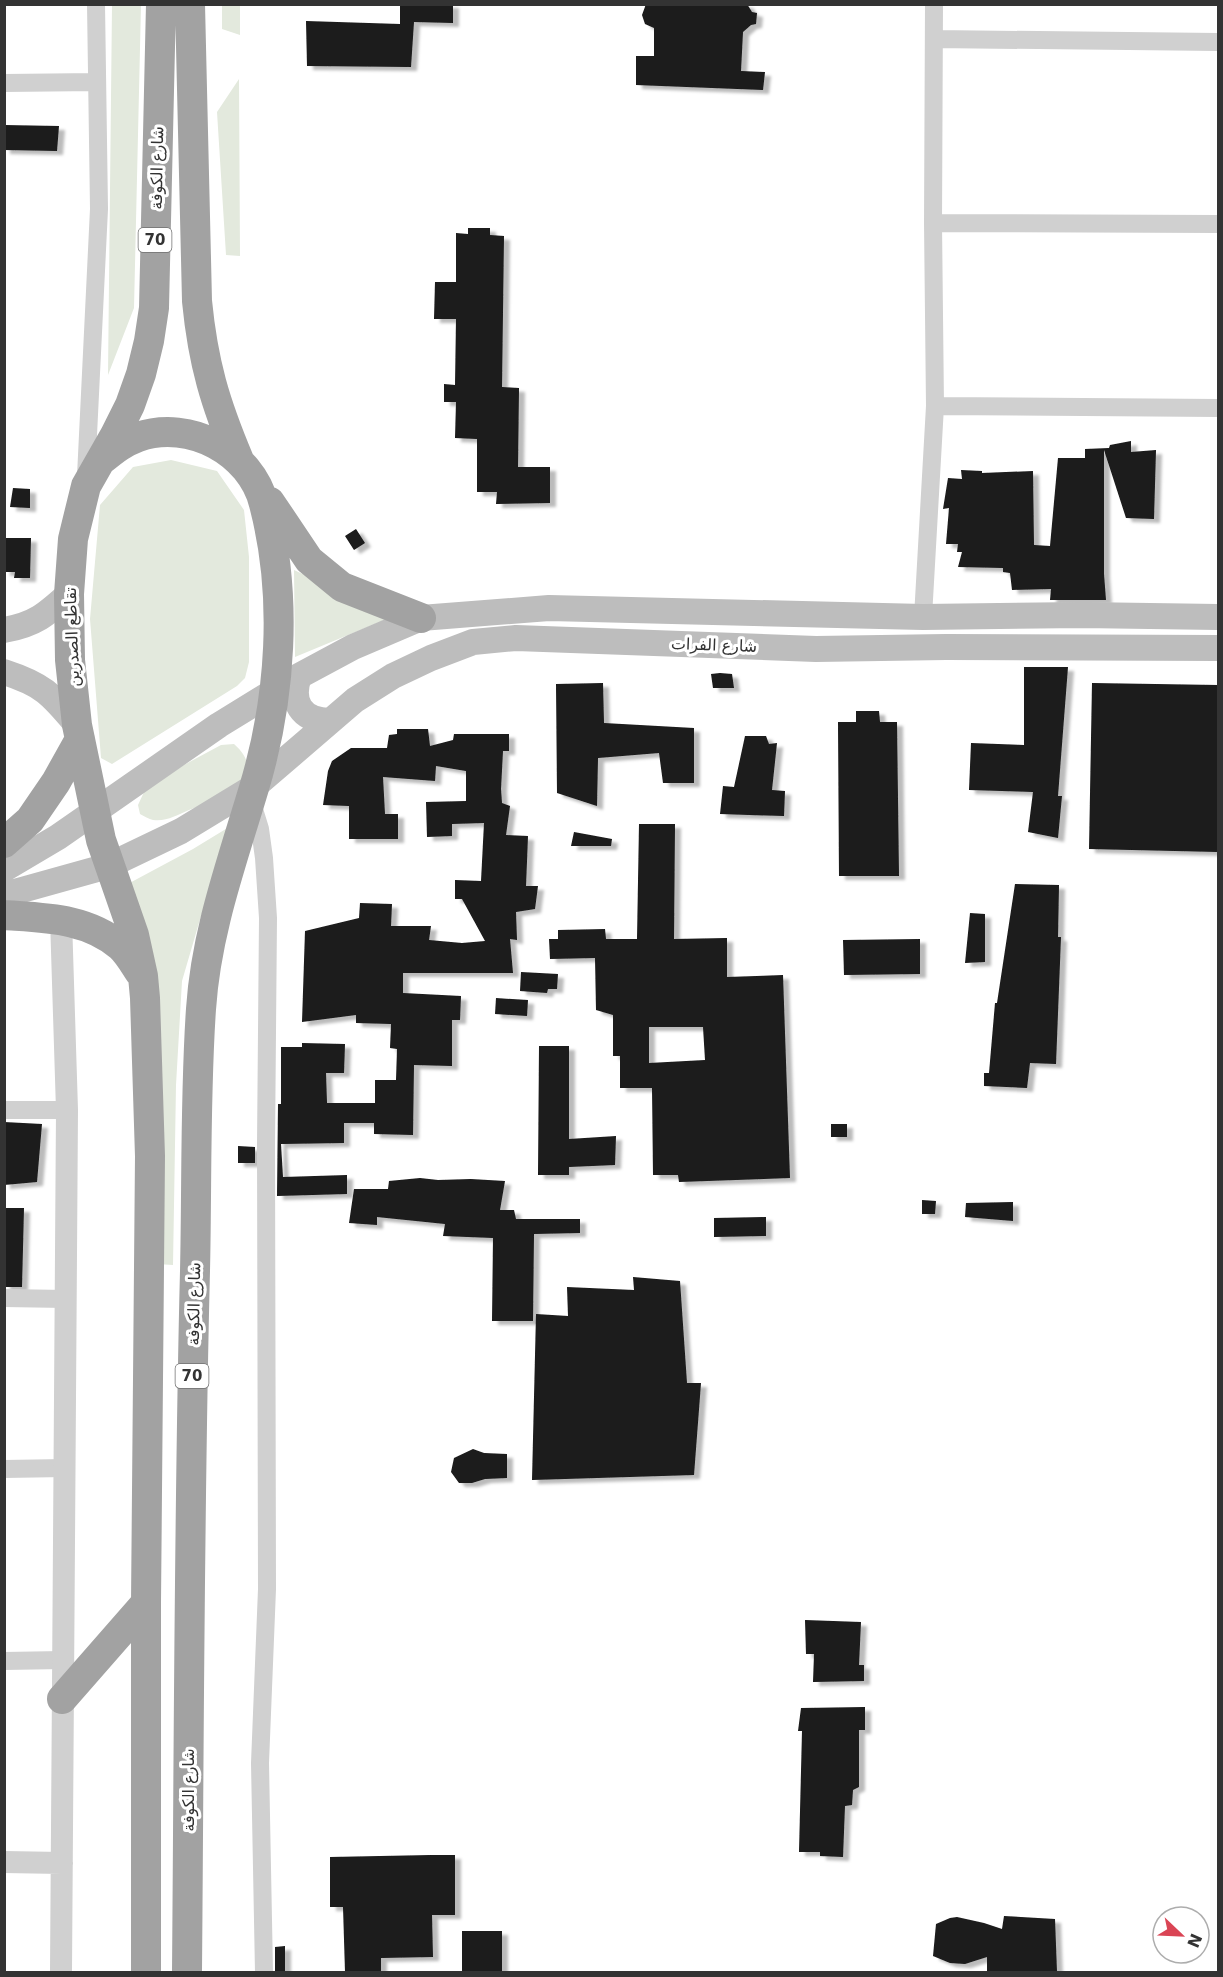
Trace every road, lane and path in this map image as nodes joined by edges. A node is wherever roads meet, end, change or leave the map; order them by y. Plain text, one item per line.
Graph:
1 (96, 4) edge
2 (161, 4) edge
3 (190, 4) edge
4 (934, 4) edge
5 (934, 39) junction
6 (1218, 42) edge
7 (97, 82) junction
8 (4, 83) edge
9 (933, 224) junction
10 (1218, 225) edge
11 (934, 406) junction
12 (1218, 408) edge
13 (247, 470) junction
14 (92, 475) junction
15 (69, 594) junction
16 (1074, 615) junction
17 (1142, 616) junction
18 (923, 617) junction
19 (1218, 617) edge
20 (421, 618) junction
21 (4, 630) edge
22 (1142, 647) junction
23 (1079, 648) junction
24 (1218, 648) edge
25 (4, 672) edge
26 (299, 676) junction
27 (273, 693) junction
28 (329, 721) junction
29 (79, 732) junction
30 (253, 792) junction
31 (94, 813) junction
32 (4, 843) edge
33 (108, 866) junction
34 (4, 868) edge
35 (4, 895) edge
36 (4, 915) edge
37 (61, 919) junction
38 (143, 976) junction
39 (4, 1110) edge
40 (67, 1110) junction
41 (4, 1298) edge
42 (66, 1299) junction
43 (4, 1468) edge
44 (65, 1468) junction
45 (146, 1603) junction
46 (63, 1660) junction
47 (4, 1661) edge
48 (62, 1699) junction
49 (4, 1863) edge
50 (62, 1863) junction
51 (61, 1972) edge
52 (146, 1972) edge
53 (187, 1972) edge
54 (264, 1972) edge

1 - 7 street
2 - 14 highway, شارع الكوفة / 70
3 - 13 highway, 70
4 - 5 street
5 - 6 street
5 - 9 street
7 - 8 street
7 - 14 street
9 - 10 street
9 - 11 street
11 - 12 street
11 - 18 street
13 - 14 highway
13 - 20 highway
13 - 27 highway, 70
14 - 15 highway, تقاطع الصدرين / 70
15 - 21 main road
15 - 29 highway, تقاطع الصدرين / 70
16 - 17 main road, شارع الفرات
16 - 18 main road, شارع الفرات
16 - 23 main road
17 - 19 main road, شارع الفرات
17 - 22 main road
18 - 20 main road, شارع الفرات
20 - 26 main road, شارع الفرات
22 - 23 main road, شارع الفرات
22 - 24 main road, شارع الفرات
23 - 28 main road, شارع الفرات
25 - 29 main road
26 - 27 main road, شارع الفرات
26 - 28 main road
27 - 30 highway, 70
27 - 31 main road, شارع الفرات
28 - 30 main road, شارع الفرات
29 - 31 highway, تقاطع الصدرين / 70
29 - 32 highway
30 - 33 main road, شارع الفرات
30 - 53 highway, شارع الكوفة / 70
30 - 54 street
31 - 33 highway, 70
31 - 34 main road, شارع الفرات
33 - 35 main road, شارع الفرات
33 - 38 highway, 70
36 - 37 highway
37 - 38 highway
37 - 40 street
38 - 45 highway, 70
39 - 40 street
40 - 42 street
41 - 42 street
42 - 44 street
43 - 44 street
44 - 46 street
45 - 48 highway
45 - 52 highway, 70
46 - 47 street
46 - 48 street
48 - 50 street
49 - 50 street
50 - 51 street

